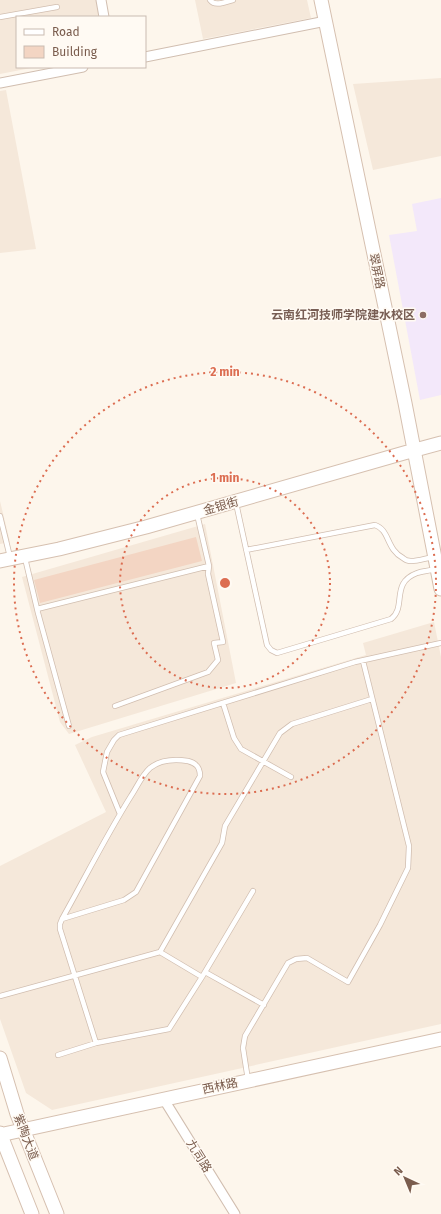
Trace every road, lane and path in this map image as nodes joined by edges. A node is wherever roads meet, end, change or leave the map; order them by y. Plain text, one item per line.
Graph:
1 (101, 0) edge
2 (210, 0) edge
3 (233, 0) edge
4 (321, 0) edge
5 (57, 7) dead end
6 (104, 16) edge
7 (0, 17) edge
8 (326, 21) junction
9 (146, 57) edge
10 (79, 68) edge
11 (0, 83) edge
12 (441, 443) edge
13 (414, 450) junction
14 (236, 501) junction
15 (197, 513) junction
16 (0, 516) edge
17 (246, 550) junction
18 (25, 556) junction
19 (5, 560) edge
20 (436, 563) junction
21 (209, 566) junction
22 (441, 589) edge
23 (37, 609) junction
24 (441, 643) edge
25 (363, 661) junction
26 (372, 699) junction
27 (223, 703) junction
28 (115, 706) dead end
29 (68, 726) dead end
30 (263, 761) junction
31 (291, 777) dead end
32 (120, 814) junction
33 (253, 891) dead end
34 (62, 919) junction
35 (160, 952) junction
36 (205, 972) junction
37 (74, 976) junction
38 (202, 977) junction
39 (0, 996) edge
40 (264, 1005) junction
41 (441, 1039) edge
42 (96, 1043) junction
43 (58, 1055) dead end
44 (0, 1058) edge
45 (248, 1080) junction
46 (163, 1098) junction
47 (23, 1130) junction
48 (0, 1134) edge
49 (32, 1214) edge
50 (57, 1214) edge
51 (235, 1214) edge

1 - 6 street
2 - 3 lane
4 - 8 street, 翠屏路
5 - 7 lane
8 - 9 street
8 - 13 street, 翠屏路
10 - 11 street
12 - 13 street, 金银街
13 - 14 street, 金银街
13 - 20 street, 翠屏路
14 - 15 street, 金银街
14 - 17 lane
15 - 18 street, 金银街
15 - 21 lane
16 - 19 lane
17 - 20 lane
17 - 20 lane
18 - 19 street, 金银街
18 - 23 lane
20 - 22 street, 翠屏路
21 - 23 lane
21 - 28 lane
23 - 29 lane
24 - 25 lane
25 - 26 lane
25 - 27 lane
26 - 30 lane
26 - 40 lane
27 - 30 lane
27 - 32 lane
30 - 31 lane
30 - 35 lane
32 - 34 lane
32 - 34 lane
33 - 36 lane
34 - 37 lane
35 - 37 lane
35 - 38 lane
36 - 38 lane
36 - 40 lane
37 - 39 lane
37 - 42 lane
38 - 42 lane
40 - 45 lane
41 - 45 street, 西林路
42 - 43 lane
44 - 47 street, 紫陶大道
45 - 46 street, 西林路
46 - 47 street, 西林路
46 - 51 street, 九司路
47 - 48 street, 西林路
47 - 50 street, 紫陶大道
48 - 49 street, 紫陶大道

